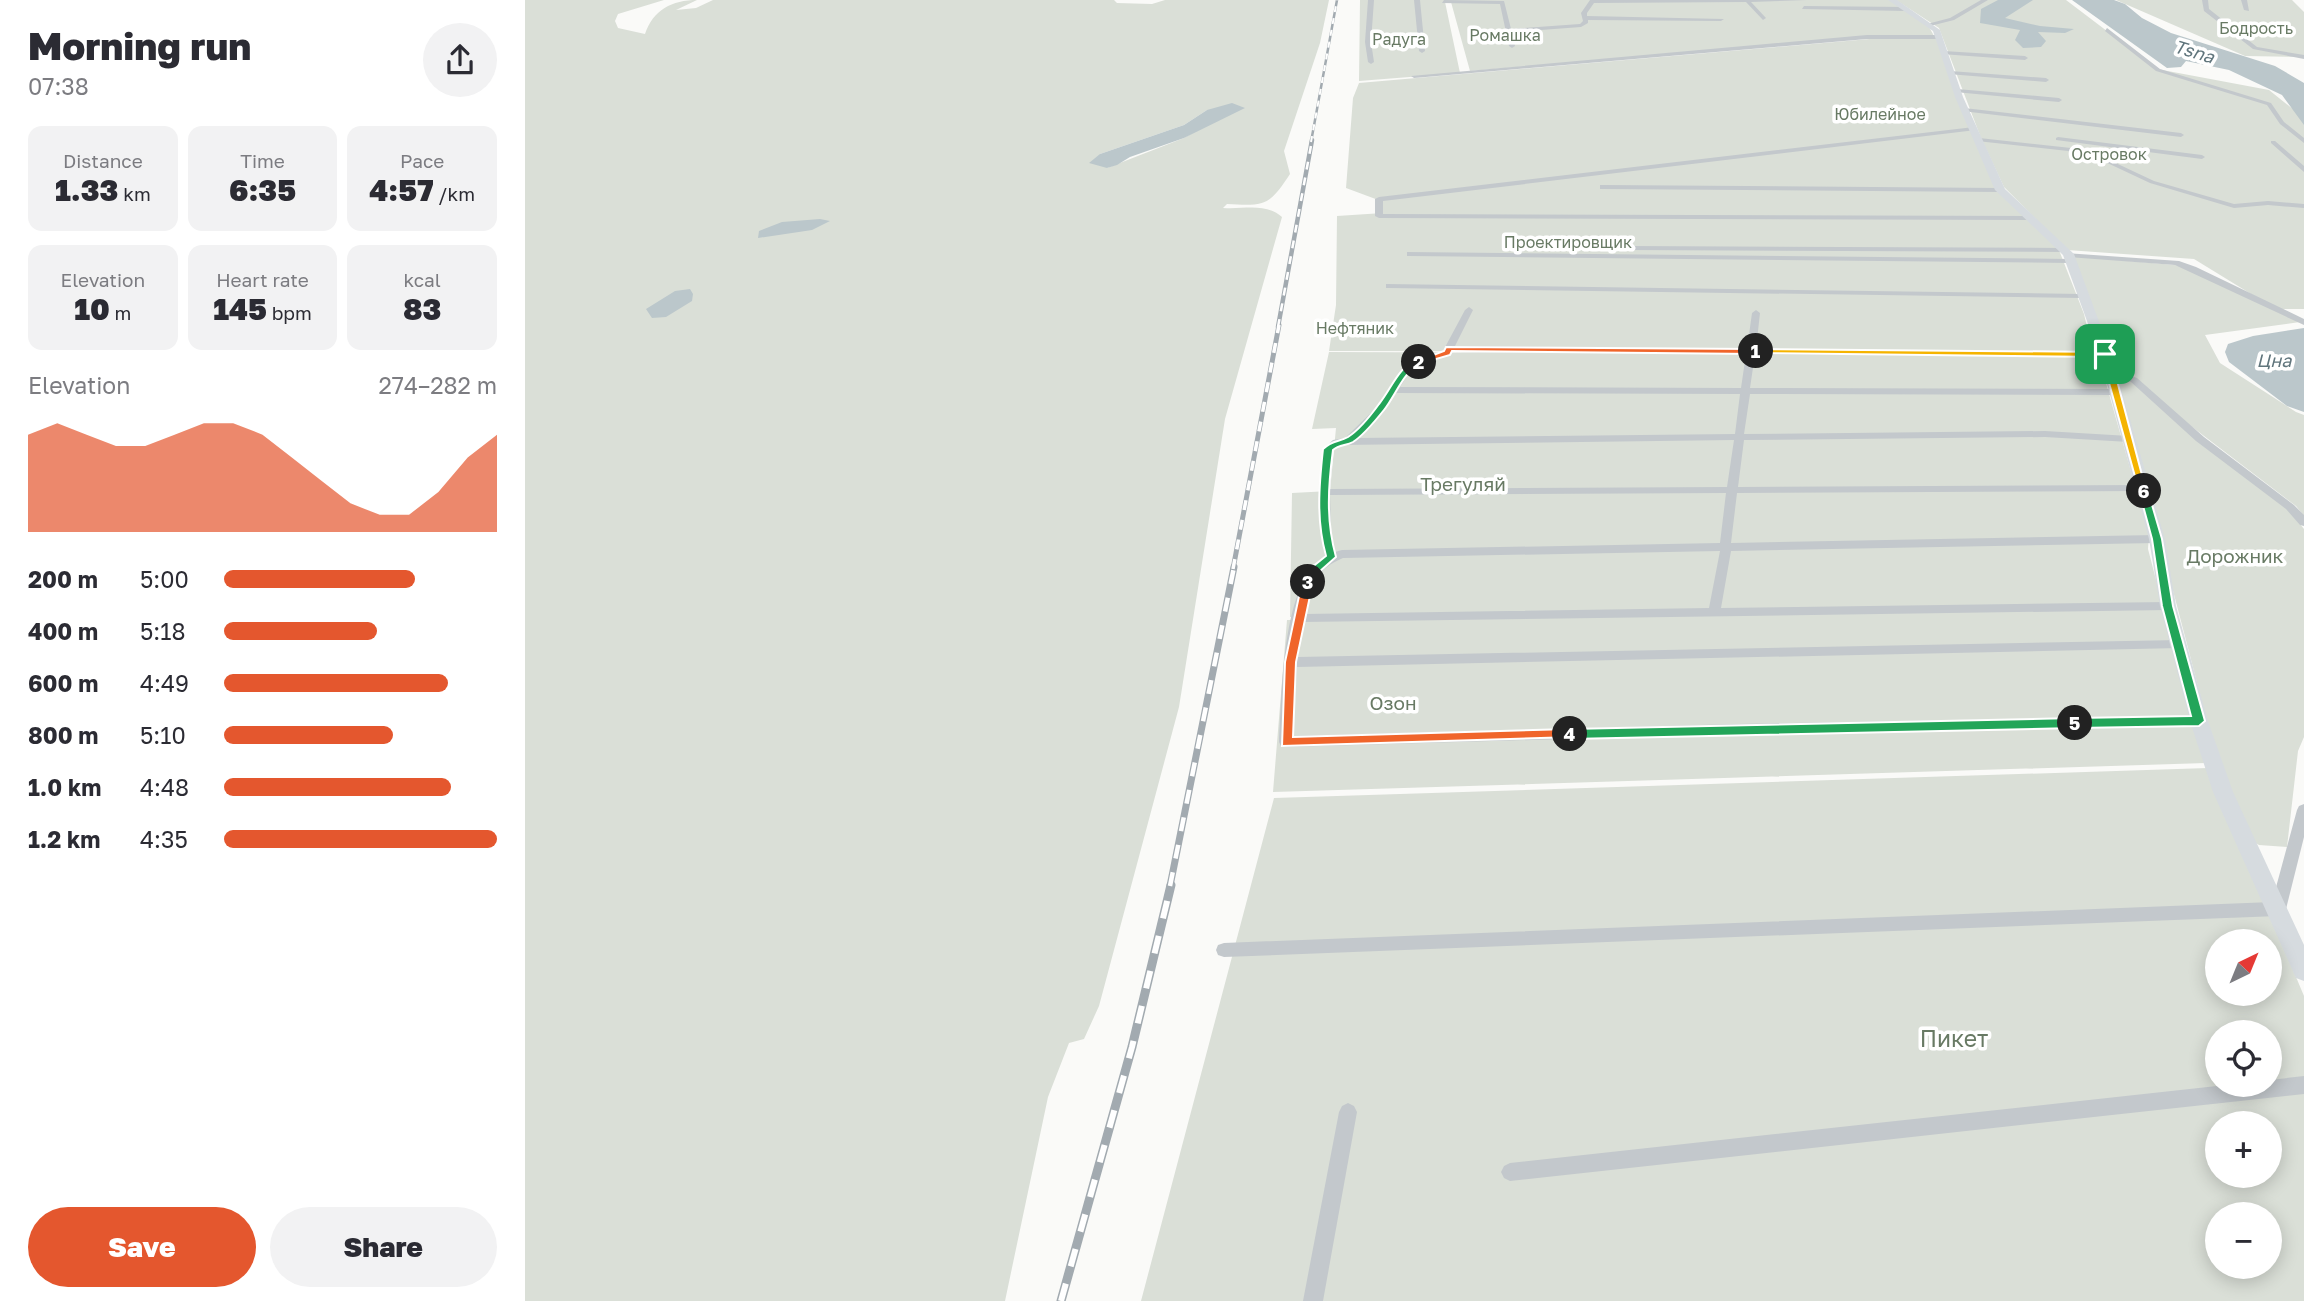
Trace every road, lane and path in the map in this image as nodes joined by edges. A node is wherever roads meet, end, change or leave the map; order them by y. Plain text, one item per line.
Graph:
1 (1371, 0) edge
2 (1417, 0) edge
3 (1515, 0) edge
4 (1803, 0) edge
5 (1892, 0) edge
6 (1985, 0) edge
7 (2205, 0) edge
8 (2244, 0) edge
9 (1593, 1) edge
10 (1444, 2) dead end
11 (1501, 2) junction
12 (1748, 2) edge
13 (1804, 8) dead end
14 (1906, 9) junction
15 (2247, 10) dead end
16 (1585, 18) junction
17 (1721, 19) dead end
18 (1763, 19) dead end
19 (1930, 24) junction
20 (2108, 30) dead end
21 (1509, 31) junction
22 (1940, 37) junction
23 (1512, 46) dead end
24 (1423, 51) dead end
25 (1943, 53) junction
26 (2304, 57) edge
27 (2025, 58) dead end
28 (1371, 62) dead end
29 (1950, 73) junction
30 (1414, 76) dead end
31 (2046, 80) dead end
32 (1957, 91) junction
33 (2059, 100) dead end
34 (1964, 110) junction
35 (1977, 132) junction
36 (2003, 133) dead end
37 (2181, 135) dead end
38 (2304, 141) edge
39 (2273, 142) dead end
40 (2202, 158) dead end
41 (2304, 170) edge
42 (1604, 187) dead end
43 (2000, 190) junction
44 (2304, 206) edge
45 (2029, 218) junction
46 (1410, 254) dead end
47 (2067, 255) junction
48 (1389, 286) dead end
49 (2082, 296) junction
50 (1469, 310) dead end
51 (1756, 313) dead end
52 (2304, 322) edge
53 (1449, 349) junction
54 (1752, 351) junction
55 (2105, 354) junction
56 (2110, 371) junction
57 (1392, 390) junction
58 (1745, 391) junction
59 (2116, 392) junction
60 (1741, 438) junction
61 (2129, 439) junction
62 (1348, 441) junction
63 (2143, 488) junction
64 (1733, 491) junction
65 (1323, 492) junction
66 (2304, 522) edge
67 (2157, 539) junction
68 (1726, 548) junction
69 (1331, 557) junction
70 (2168, 606) junction
71 (1714, 612) junction
72 (1298, 618) junction
73 (2180, 644) junction
74 (1290, 662) junction
75 (2199, 721) junction
76 (2304, 810) edge
77 (2278, 909) junction
78 (1224, 950) dead end
79 (2304, 970) edge
80 (2304, 1085) edge
81 (1348, 1112) dead end
82 (1510, 1172) dead end
83 (1313, 1301) edge

1 - 28 street
2 - 24 street
3 - 11 street
4 - 12 street
5 - 14 street
6 - 19 street
7 - 26 street
8 - 15 street
9 - 12 street
9 - 16 street
10 - 11 street
11 - 21 street
12 - 18 street
13 - 14 street
14 - 19 street
16 - 17 street
16 - 21 street
19 - 22 street
20 - 38 street
21 - 23 street
22 - 25 street
22 - 30 street
25 - 27 street
25 - 29 street
29 - 31 street
29 - 32 street
32 - 33 street
32 - 34 street
34 - 35 street
34 - 37 street
35 - 43 street
35 - 44 street
35 - 45 street
36 - 40 street
39 - 41 street
42 - 43 street
43 - 45 street
45 - 47 street
46 - 47 street
47 - 49 street
47 - 52 street
48 - 49 street
49 - 55 street
50 - 53 street
51 - 54 street
53 - 54 street
53 - 57 street
54 - 55 street
54 - 58 street
55 - 56 street
56 - 59 street
56 - 66 street
57 - 58 street
57 - 62 street
58 - 59 street
58 - 60 street
59 - 61 street
60 - 61 street
60 - 62 street
60 - 64 street
61 - 63 street
62 - 65 street
63 - 64 street
63 - 67 street
64 - 65 street
64 - 68 street
65 - 69 street
67 - 68 street
67 - 70 street
68 - 69 street
68 - 71 street
69 - 72 street
70 - 71 street
70 - 73 street
71 - 72 street
72 - 74 street
73 - 74 street
73 - 75 street
74 - 75 street
75 - 77 street
76 - 77 street
77 - 78 street
77 - 79 street
80 - 82 street
81 - 83 street

